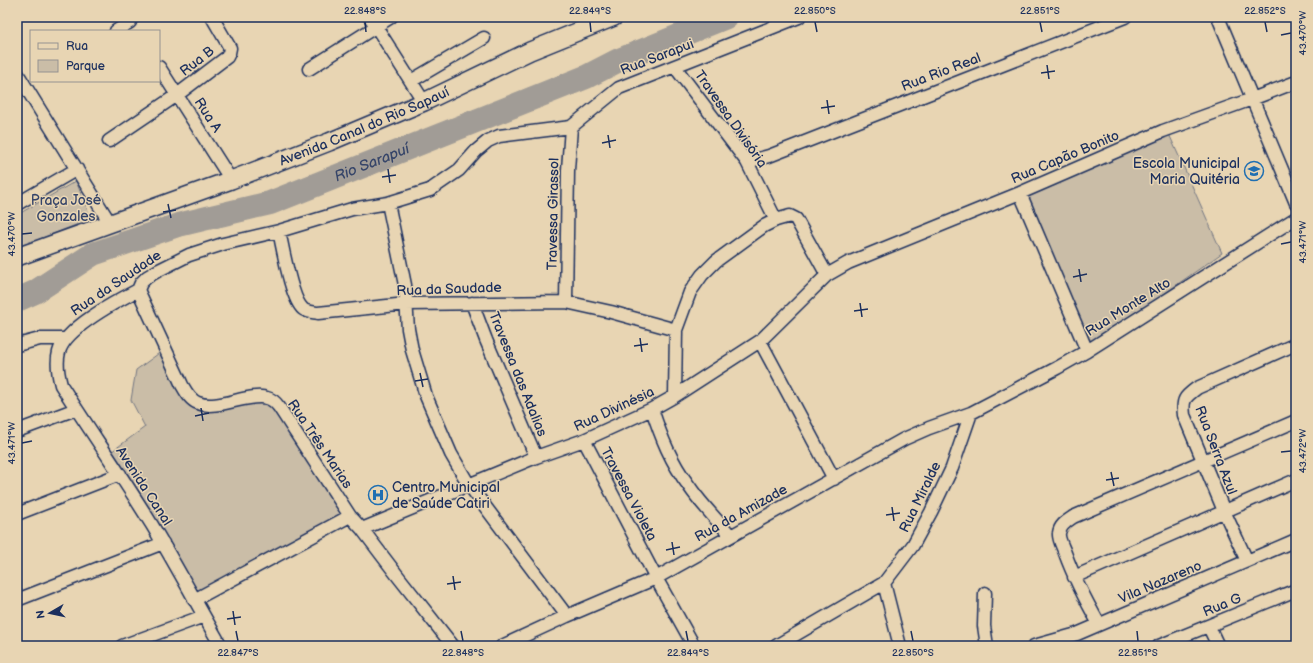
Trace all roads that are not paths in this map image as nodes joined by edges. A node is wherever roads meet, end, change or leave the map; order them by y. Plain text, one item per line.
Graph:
1 (212, 17) edge
2 (391, 17) edge
3 (614, 17) edge
4 (799, 17) edge
5 (1125, 17) edge
6 (1218, 17) edge
7 (373, 22) edge
8 (131, 23) edge
9 (118, 30) edge
10 (484, 38) dead end
11 (675, 67) junction
12 (160, 69) edge
13 (309, 69) dead end
14 (17, 73) edge
15 (411, 82) junction
16 (1296, 82) edge
17 (177, 95) junction
18 (1252, 99) junction
19 (424, 102) junction
20 (571, 127) junction
21 (110, 141) dead end
22 (747, 162) junction
23 (77, 169) junction
24 (231, 180) junction
25 (1020, 193) junction
26 (18, 202) edge
27 (388, 203) junction
28 (1296, 203) edge
29 (1296, 218) edge
30 (776, 220) junction
31 (110, 223) junction
32 (279, 231) junction
33 (17, 257) edge
34 (848, 263) joint
35 (827, 275) junction
36 (138, 290) junction
37 (566, 302) junction
38 (472, 303) junction
39 (407, 304) junction
40 (676, 330) junction
41 (65, 339) junction
42 (760, 341) junction
43 (1296, 344) edge
44 (17, 345) edge
45 (1087, 351) junction
46 (675, 396) junction
47 (76, 409) junction
48 (652, 409) junction
49 (971, 413) junction
50 (1296, 421) edge
51 (17, 431) edge
52 (584, 440) junction
53 (536, 457) junction
54 (1203, 460) junction
55 (120, 474) junction
56 (834, 479) junction
57 (1296, 480) edge
58 (469, 485) junction
59 (1224, 511) junction
60 (17, 514) edge
61 (350, 516) junction
62 (362, 529) junction
63 (731, 536) junction
64 (1296, 540) edge
65 (162, 543) junction
66 (1248, 561) junction
67 (1074, 577) junction
68 (656, 578) junction
69 (884, 583) junction
70 (1296, 590) edge
71 (985, 593) dead end
72 (17, 600) edge
73 (194, 600) junction
74 (204, 616) junction
75 (567, 616) junction
76 (1099, 624) junction
77 (1209, 627) junction
78 (122, 646) edge
79 (221, 646) edge
80 (453, 646) edge
81 (502, 646) edge
82 (694, 646) edge
83 (776, 646) edge
84 (900, 646) edge
85 (987, 646) edge
86 (1034, 646) edge
87 (1159, 646) edge
88 (1218, 646) edge

1 - 17 street, Rua B
2 - 7 street
3 - 19 street, Avenida Canal do Rio Sapauí
4 - 11 street, Rua Sarapui
5 - 22 street, Rua Rio Real
6 - 18 street
7 - 13 street
7 - 15 street
8 - 9 street
10 - 15 street
11 - 20 street, Rua Sarapui
11 - 22 street, Travessa Divisória
12 - 17 street, Rua A
14 - 23 street
15 - 19 street
16 - 18 street, Rua Capão Bonito
17 - 21 street, Rua B
17 - 24 street, Rua A
18 - 25 street, Rua Capão Bonito
18 - 28 street
19 - 24 street, Avenida Canal do Rio Sapauí
20 - 27 street
20 - 37 street, Travessa Girassol
22 - 30 street, Travessa Divisória
23 - 26 street
23 - 31 street
24 - 31 street, Avenida Canal do Rio Sapauí
25 - 34 street, Rua Capão Bonito
25 - 45 street
27 - 32 street, Rua da Saudade
27 - 39 street
29 - 45 street, Rua Monte Alto
30 - 35 street
30 - 40 street
31 - 33 street, Avenida Canal do Rio Sapauí
32 - 36 street, Rua da Saudade
32 - 39 street, Rua da Saudade
34 - 35 street, Rua Divinésia
35 - 42 street, Rua Divinésia
36 - 41 street, Rua da Saudade
36 - 61 street, Rua Três Marias
37 - 38 street, Rua da Saudade
37 - 40 street, Rua da Saudade
38 - 39 street, Rua da Saudade
38 - 53 street, Travessa das Adalias
39 - 58 street
40 - 46 street
41 - 44 street
41 - 47 street, Avenida Canal
42 - 46 street, Rua Divinésia
42 - 56 street
43 - 54 street, Rua Serra Azul
45 - 49 street, Rua Monte Alto
46 - 48 street, Rua Divinésia
47 - 51 street
47 - 55 street, Avenida Canal
48 - 52 street, Rua Divinésia
48 - 63 street
49 - 56 street, Rua da Amizade
49 - 69 street, Rua Miralde
50 - 54 street
52 - 53 street, Rua Divinésia
52 - 68 street, Travessa Violeta
53 - 58 street, Rua Divinésia
54 - 59 street, Rua Serra Azul
54 - 67 street
55 - 60 street
55 - 65 street, Avenida Canal
56 - 63 street, Rua da Amizade
57 - 59 street
58 - 62 street, Rua Divinésia
58 - 75 street
59 - 66 street, Rua Serra Azul
59 - 67 street
61 - 62 street, Rua Três Marias
61 - 73 street
62 - 80 street, Rua Três Marias
63 - 68 street, Rua da Amizade
64 - 66 street, Vila Nazareno
65 - 72 street
65 - 73 street, Avenida Canal
66 - 76 street, Vila Nazareno
67 - 76 street
68 - 75 street, Rua da Amizade
68 - 82 street, Travessa Violeta
69 - 83 street, Rua Miralde
69 - 84 street
70 - 77 street, Rua G
71 - 85 street
73 - 74 street, Avenida Canal
74 - 78 street
74 - 79 street, Avenida Canal
75 - 81 street, Rua da Amizade
76 - 86 street, Vila Nazareno
77 - 87 street, Rua G
77 - 88 street

